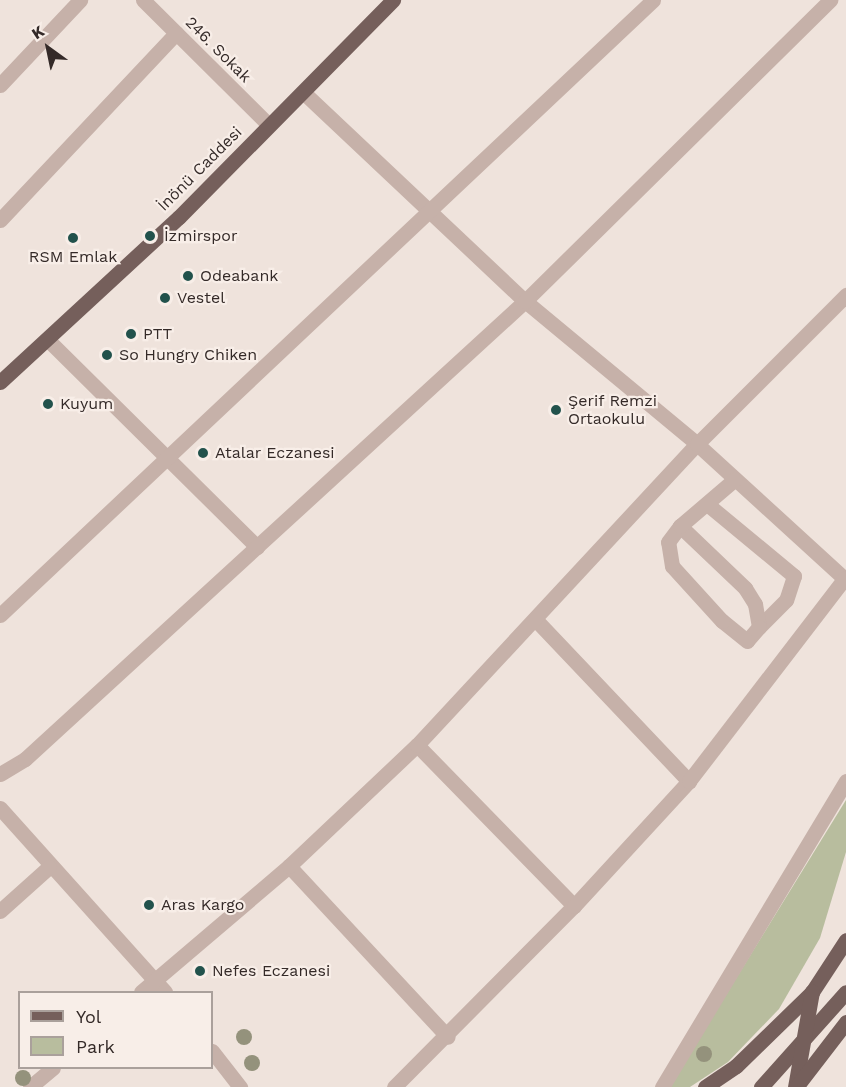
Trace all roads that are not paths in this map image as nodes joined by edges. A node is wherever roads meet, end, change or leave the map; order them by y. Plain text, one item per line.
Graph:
1 (80, 0) edge
2 (142, 0) edge
3 (393, 0) edge
4 (653, 0) edge
5 (830, 0) edge
6 (176, 33) junction
7 (0, 85) edge
8 (303, 92) junction
9 (269, 125) junction
10 (430, 210) junction
11 (0, 220) edge
12 (846, 295) edge
13 (525, 302) junction
14 (49, 340) junction
15 (0, 382) edge
16 (697, 444) junction
17 (169, 460) junction
18 (735, 479) junction
19 (707, 504) junction
20 (680, 526) junction
21 (256, 547) junction
22 (845, 579) edge
23 (0, 615) edge
24 (535, 619) junction
25 (759, 627) junction
26 (417, 745) junction
27 (0, 774) edge
28 (689, 781) junction
29 (846, 781) edge
30 (0, 808) edge
31 (289, 866) junction
32 (49, 867) junction
33 (574, 906) junction
34 (0, 911) edge
35 (846, 940) edge
36 (160, 986) edge
37 (812, 992) junction
38 (846, 992) edge
39 (846, 1023) edge
40 (448, 1037) junction
41 (804, 1041) junction
42 (213, 1052) edge
43 (52, 1069) edge
44 (30, 1087) edge
45 (240, 1087) edge
46 (394, 1087) edge
47 (663, 1087) edge
48 (705, 1087) edge
49 (761, 1087) edge
50 (796, 1087) edge

1 - 7 street
2 - 6 street, 246. Sokak
3 - 8 main road, İnönü Caddesi
4 - 10 street
5 - 13 street
6 - 9 street, 246. Sokak
6 - 11 street
8 - 9 main road, İnönü Caddesi
8 - 10 street
9 - 14 main road, İnönü Caddesi
10 - 13 street
10 - 17 street
12 - 16 street
13 - 16 street
13 - 21 street
14 - 15 main road, İnönü Caddesi
14 - 17 street
16 - 18 street
16 - 24 street
17 - 21 street
17 - 23 street
18 - 19 street
18 - 22 street
19 - 20 street
19 - 25 street
20 - 25 street
20 - 25 street
21 - 27 street
22 - 28 street
24 - 26 street
24 - 28 street
26 - 31 street
26 - 33 street
28 - 33 street
29 - 47 street
30 - 32 street
31 - 36 street
31 - 40 street
32 - 34 street
32 - 36 street
33 - 40 street
35 - 37 main road
37 - 41 main road
37 - 48 main road
38 - 41 main road
39 - 50 main road
40 - 46 street
41 - 49 main road
41 - 50 main road
42 - 45 street
43 - 44 street

